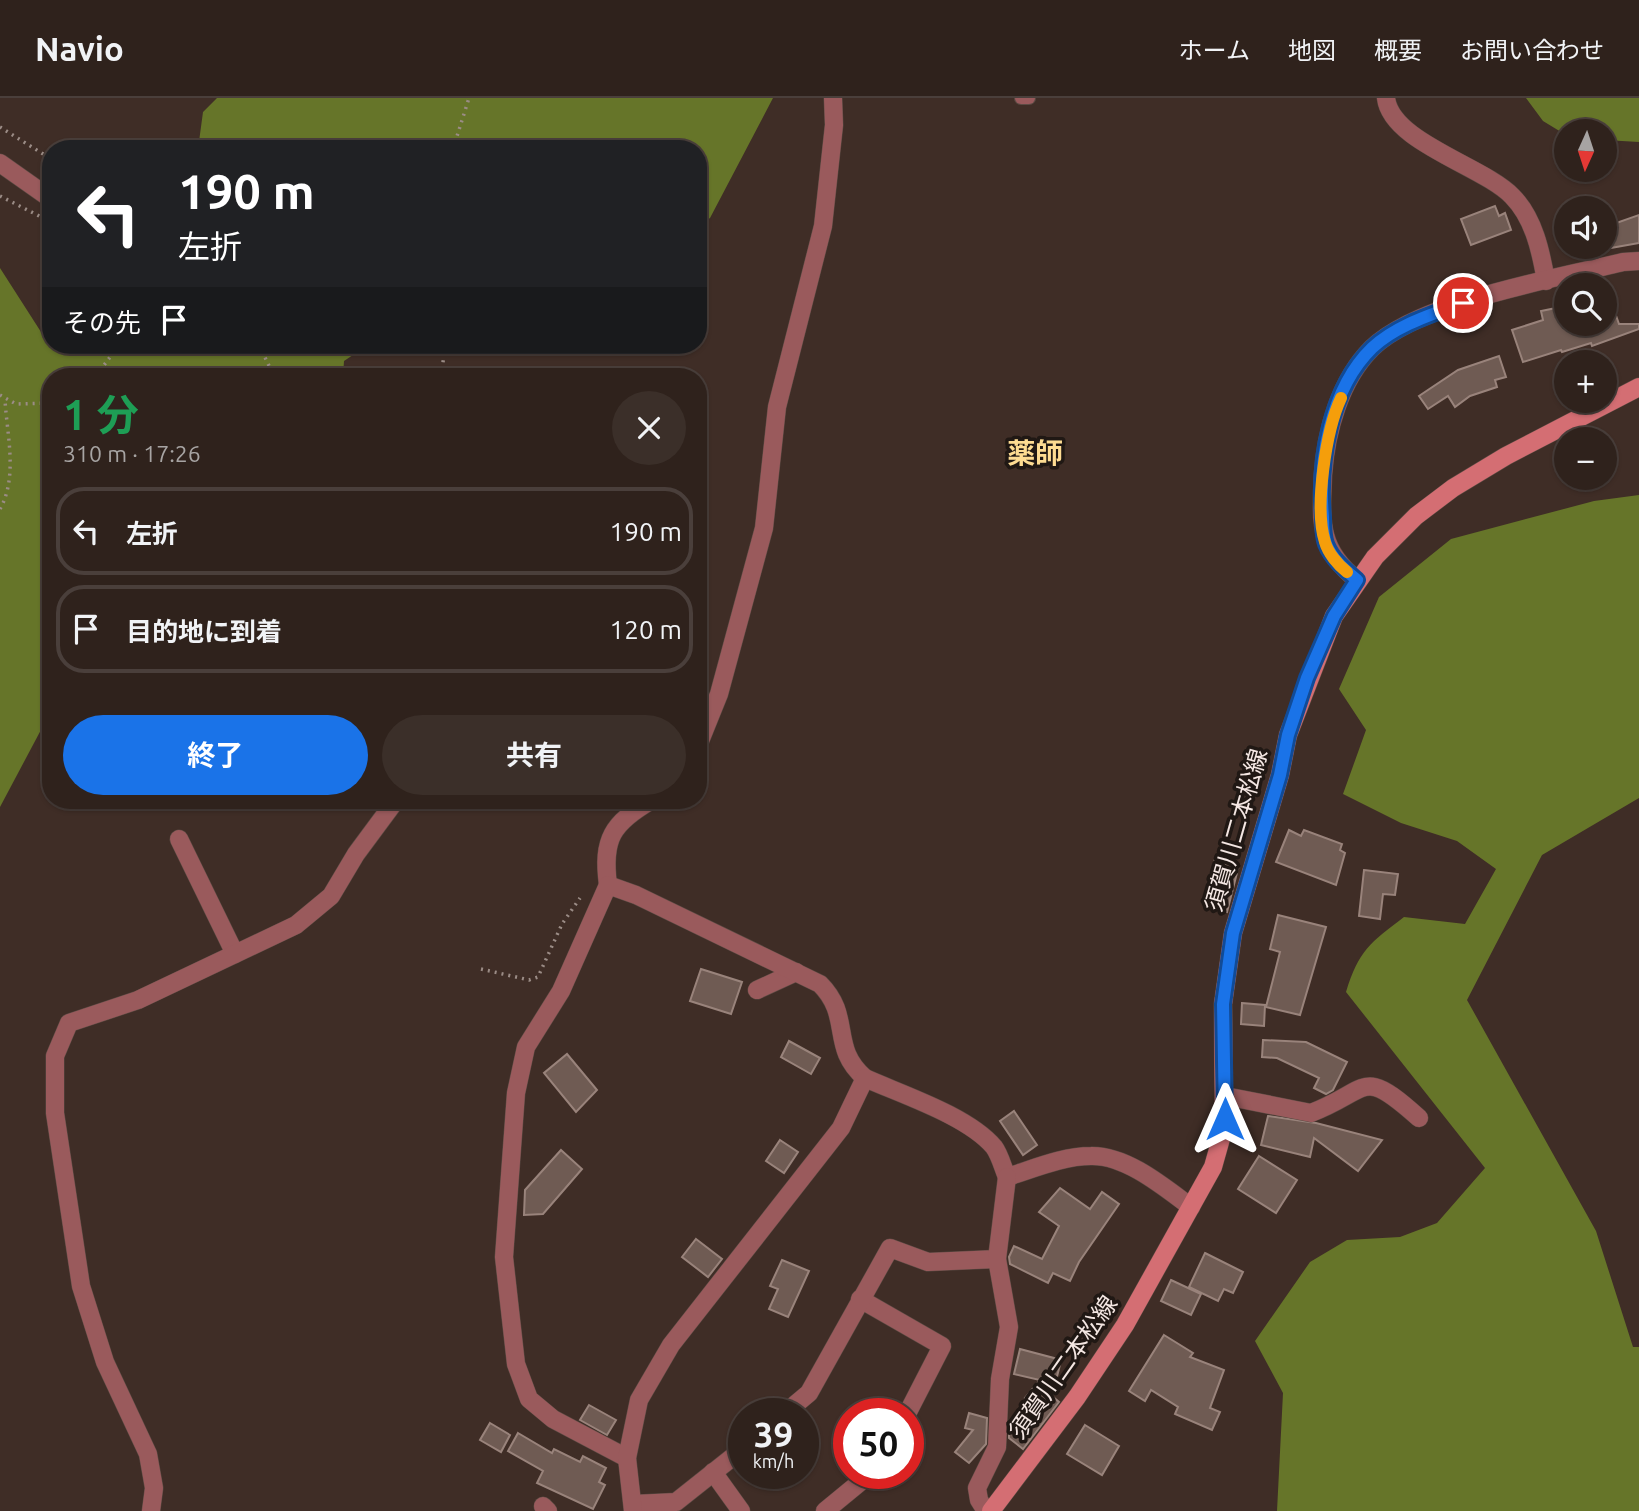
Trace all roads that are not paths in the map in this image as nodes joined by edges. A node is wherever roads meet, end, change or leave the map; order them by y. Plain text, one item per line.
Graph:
1 (833, 98) edge
2 (1021, 98) edge
3 (1029, 98) edge
4 (1386, 98) edge
5 (0, 163) edge
6 (42, 193) edge
7 (1639, 261) edge
8 (1546, 281) junction
9 (1639, 387) edge
10 (1357, 580) junction
11 (707, 724) edge
12 (389, 809) edge
13 (636, 809) edge
14 (179, 839) dead end
15 (608, 885) junction
16 (235, 954) junction
17 (796, 972) junction
18 (757, 990) dead end
19 (865, 1078) junction
20 (1224, 1096) junction
21 (1419, 1118) dead end
22 (1007, 1177) junction
23 (1191, 1207) junction
24 (996, 1259) junction
25 (860, 1299) junction
26 (803, 1398) edge
27 (915, 1398) edge
28 (627, 1458) junction
29 (728, 1460) edge
30 (713, 1472) junction
31 (856, 1489) edge
32 (632, 1507) edge
33 (839, 1507) edge
34 (151, 1511) edge
35 (741, 1511) edge
36 (989, 1511) edge

1 - 11 street
2 - 3 lane
4 - 8 street
5 - 6 street
7 - 8 street
8 - 10 street
9 - 10 main road, 須賀川二本松線
10 - 20 main road, 須賀川二本松線
12 - 16 street
13 - 15 street
14 - 16 street
15 - 17 street
15 - 28 street
16 - 34 street
17 - 18 street
17 - 19 street
19 - 22 street
19 - 28 street
20 - 21 street
20 - 23 main road, 須賀川二本松線
22 - 23 street
22 - 24 street
23 - 36 main road, 須賀川二本松線
24 - 25 street
24 - 36 street
25 - 26 street
25 - 27 street
28 - 32 street
29 - 30 street
30 - 32 street
30 - 35 street
31 - 33 street

